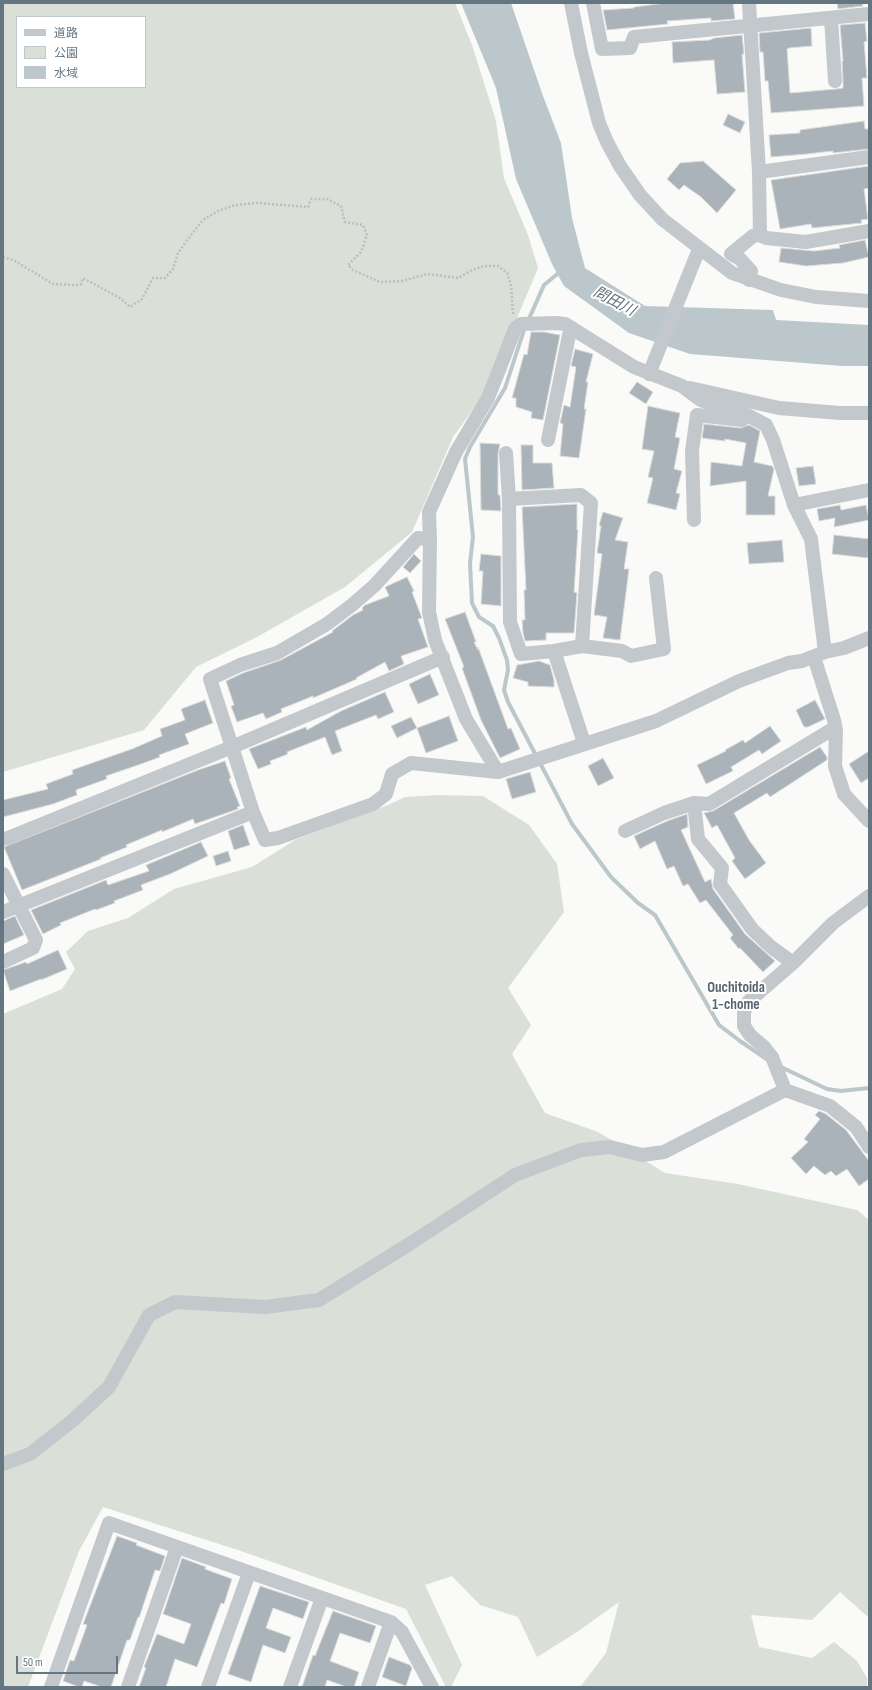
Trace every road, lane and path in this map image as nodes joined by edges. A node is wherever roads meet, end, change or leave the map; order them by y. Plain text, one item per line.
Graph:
1 (571, 3) edge
2 (593, 3) edge
3 (749, 3) edge
4 (869, 14) edge
5 (831, 18) junction
6 (751, 26) junction
7 (835, 81) dead end
8 (869, 157) edge
9 (759, 172) junction
10 (869, 232) edge
11 (760, 235) junction
12 (697, 254) junction
13 (3, 257) edge
14 (749, 280) junction
15 (869, 301) edge
16 (518, 326) junction
17 (572, 328) junction
18 (651, 371) junction
19 (682, 386) junction
20 (869, 413) edge
21 (749, 416) junction
22 (548, 440) dead end
23 (506, 453) dead end
24 (869, 490) edge
25 (509, 499) junction
26 (794, 505) junction
27 (694, 520) dead end
28 (430, 539) junction
29 (656, 578) dead end
30 (869, 638) edge
31 (582, 646) junction
32 (554, 652) junction
33 (820, 654) junction
34 (443, 657) junction
35 (836, 730) junction
36 (584, 743) junction
37 (232, 747) junction
38 (498, 772) junction
39 (694, 803) junction
40 (253, 812) junction
41 (869, 821) edge
42 (625, 831) dead end
43 (3, 839) edge
44 (3, 874) edge
45 (869, 896) edge
46 (19, 904) junction
47 (3, 912) edge
48 (3, 962) edge
49 (793, 963) junction
50 (785, 1090) junction
51 (869, 1147) edge
52 (3, 1464) edge
53 (177, 1547) junction
54 (249, 1573) junction
55 (322, 1598) junction
56 (391, 1622) junction
57 (51, 1687) edge
58 (128, 1687) edge
59 (208, 1687) edge
60 (290, 1687) edge
61 (368, 1687) edge
62 (432, 1687) edge

1 - 12 street
2 - 6 street
3 - 6 street
4 - 5 street
5 - 6 street
5 - 7 street
6 - 9 street
8 - 9 street
9 - 11 street
10 - 11 street
11 - 14 street
12 - 14 street
12 - 18 street
13 - 16 path
14 - 15 street
16 - 17 street
16 - 28 street
17 - 18 street
17 - 22 street
18 - 19 street
19 - 20 street
19 - 21 street
21 - 26 street
21 - 27 street
23 - 25 street
24 - 26 street
25 - 31 street
25 - 32 street
26 - 33 street
28 - 34 street
28 - 37 street
29 - 31 street
30 - 33 street
31 - 32 street
32 - 36 street
33 - 35 street
33 - 36 street
34 - 37 street
34 - 38 street
35 - 39 street
35 - 41 street
36 - 38 street
37 - 40 street
37 - 43 street
38 - 40 street
39 - 42 street
39 - 49 street
40 - 46 street
44 - 46 street
45 - 49 street
46 - 47 street
46 - 48 street
49 - 50 street
50 - 51 street
50 - 52 street
53 - 54 street
53 - 57 street
53 - 58 street
54 - 55 street
54 - 59 street
55 - 56 street
55 - 60 street
56 - 61 street
56 - 62 street

